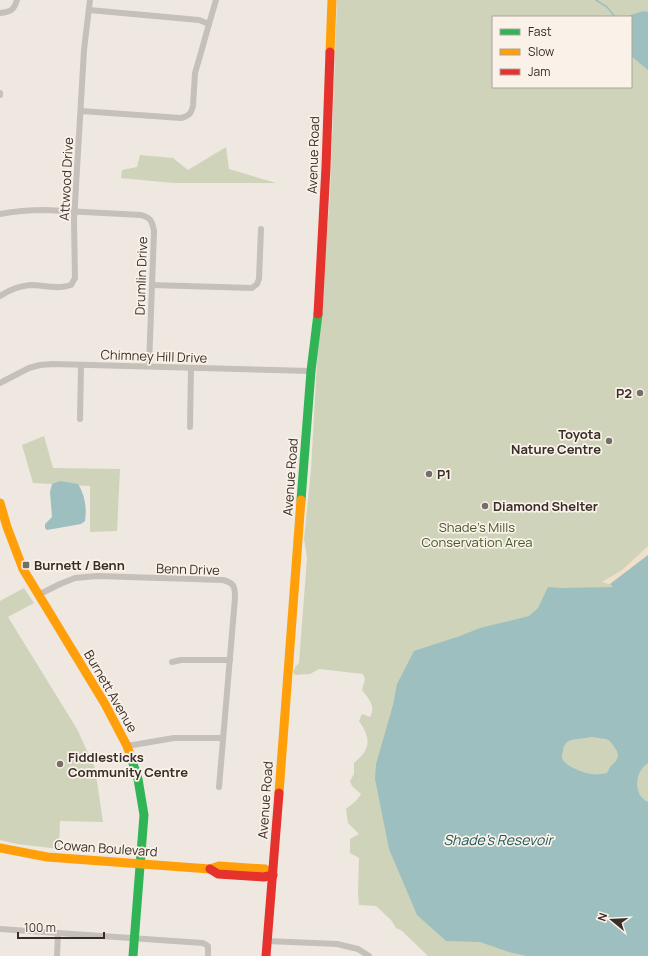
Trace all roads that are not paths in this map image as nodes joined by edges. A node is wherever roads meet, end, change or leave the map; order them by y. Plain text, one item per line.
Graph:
1 (17, 0) edge
2 (90, 0) edge
3 (216, 0) edge
4 (332, 0) edge
5 (89, 10) junction
6 (0, 13) edge
7 (209, 24) junction
8 (81, 111) junction
9 (75, 211) junction
10 (0, 214) edge
11 (261, 229) dead end
12 (152, 285) junction
13 (0, 296) edge
14 (81, 365) junction
15 (149, 366) junction
16 (191, 368) junction
17 (311, 371) junction
18 (0, 383) edge
19 (80, 419) dead end
20 (190, 427) dead end
21 (0, 503) edge
22 (38, 595) junction
23 (230, 660) junction
24 (172, 662) dead end
25 (223, 738) junction
26 (127, 746) junction
27 (219, 788) dead end
28 (0, 848) edge
29 (140, 864) junction
30 (273, 875) junction
31 (0, 929) edge
32 (58, 933) junction
33 (134, 939) junction
34 (267, 941) junction
35 (57, 956) edge
36 (133, 956) edge
37 (208, 956) edge
38 (266, 956) edge
39 (369, 956) edge

1 - 6 street
2 - 5 street, Attwood Drive
3 - 7 street
4 - 17 street, Avenue Road
5 - 7 street
5 - 8 street, Attwood Drive
7 - 8 street
8 - 9 street, Attwood Drive
9 - 10 street, Drumlin Drive
9 - 12 street, Drumlin Drive
9 - 13 street, Attwood Drive
11 - 12 street
12 - 15 street, Drumlin Drive
14 - 15 street, Chimney Hill Drive
14 - 18 street, Chimney Hill Drive
14 - 19 street
15 - 16 street, Chimney Hill Drive
16 - 17 street, Chimney Hill Drive
16 - 20 street
17 - 30 street, Avenue Road
21 - 22 street, Burnett Avenue
22 - 23 street, Benn Drive
22 - 26 street, Burnett Avenue
23 - 24 street
23 - 25 street, Benn Drive
25 - 26 street
25 - 27 street, Benn Drive
26 - 29 street, Burnett Avenue
28 - 29 street, Cowan Boulevard
29 - 30 street, Cowan Boulevard
29 - 33 street, Burnett Avenue
30 - 34 street, Avenue Road
31 - 32 street
32 - 33 street
32 - 35 street
33 - 36 street, Burnett Avenue
33 - 37 street
34 - 38 street, Avenue Road
34 - 39 street

